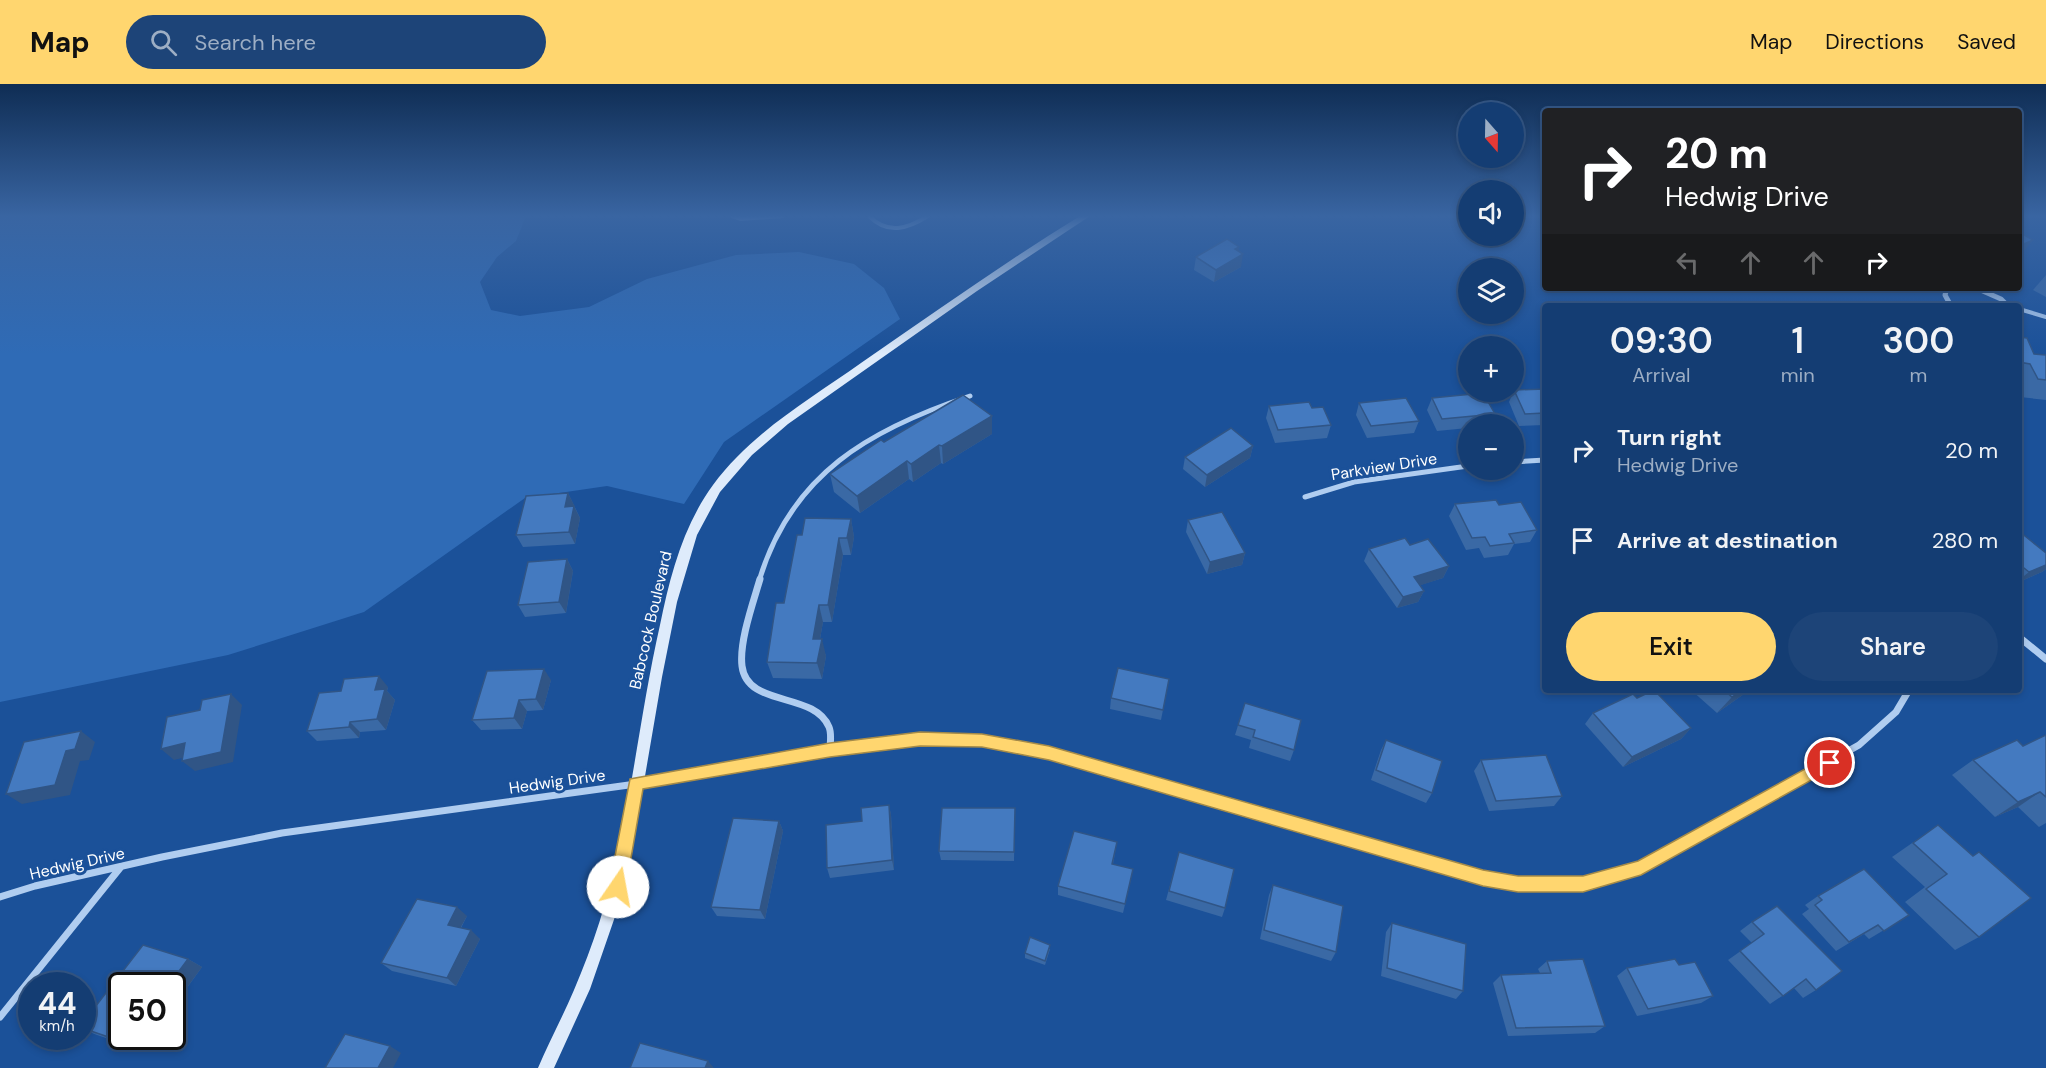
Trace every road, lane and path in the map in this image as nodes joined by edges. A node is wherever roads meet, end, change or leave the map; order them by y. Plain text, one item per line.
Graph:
1 (1011, 262) edge
2 (1983, 291) edge
3 (2005, 303) edge
4 (2022, 310) edge
5 (2046, 317) edge
6 (970, 396) dead end
7 (1542, 460) edge
8 (1524, 461) edge
9 (1458, 467) edge
10 (1305, 497) dead end
11 (2022, 640) edge
12 (2046, 660) edge
13 (1907, 693) edge
14 (830, 750) junction
15 (636, 784) junction
16 (121, 867) junction
17 (0, 897) edge
18 (0, 1017) edge
19 (546, 1068) edge

1 - 15 main road, Babcock Boulevard
2 - 3 street
4 - 5 lane
6 - 14 street
7 - 8 street
9 - 10 street, Parkview Drive
11 - 12 street
13 - 14 street, Hedwig Drive
14 - 15 street, Hedwig Drive
15 - 16 street, Hedwig Drive
15 - 19 main road, Babcock Boulevard
16 - 17 street, Hedwig Drive
16 - 18 street

